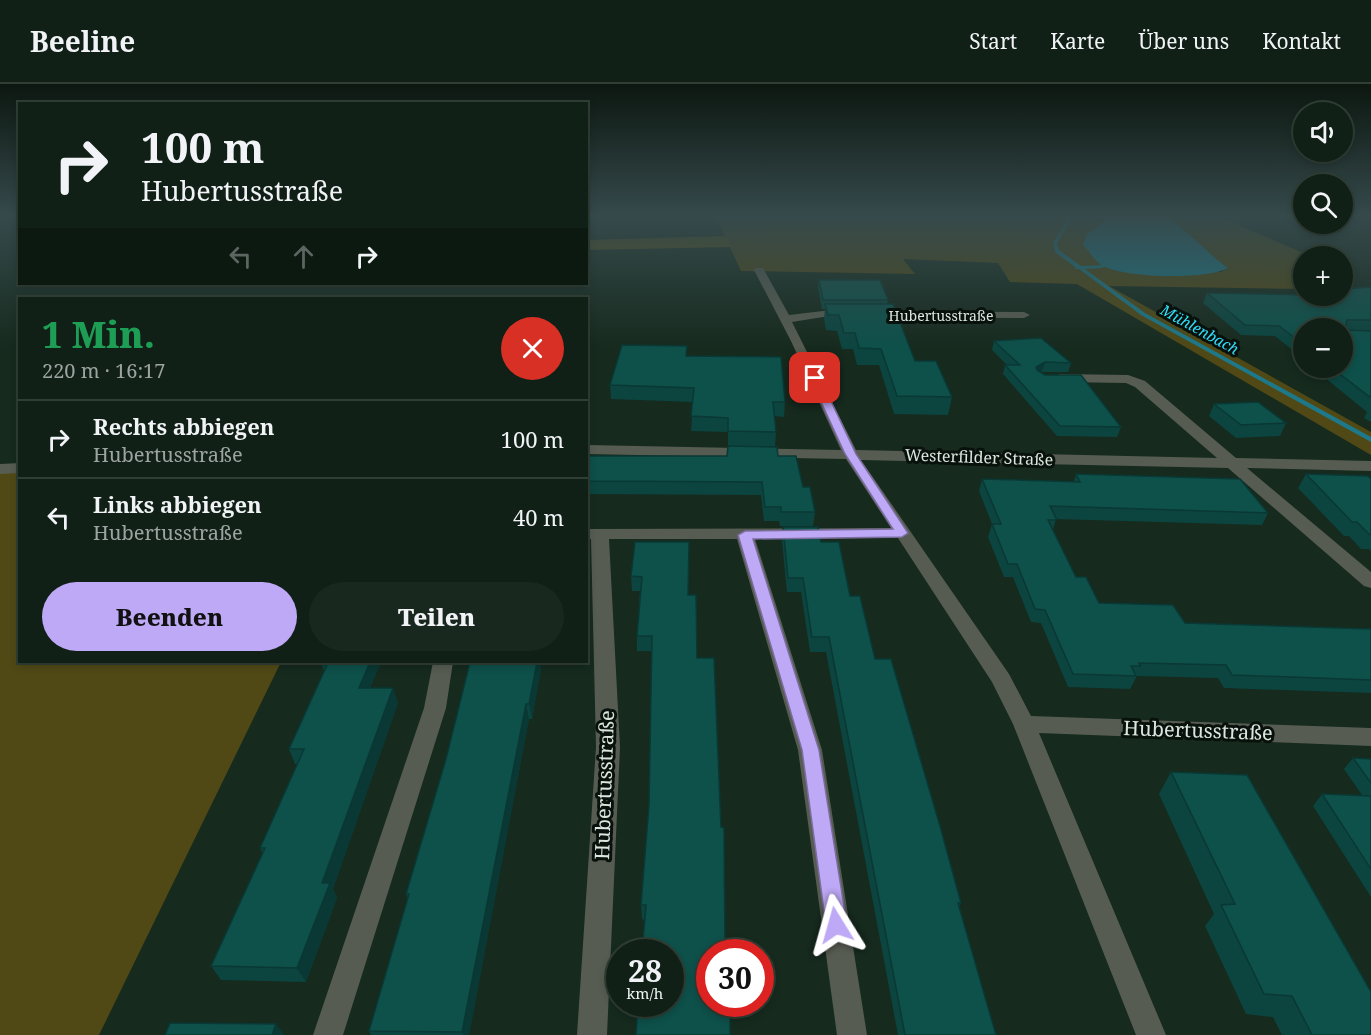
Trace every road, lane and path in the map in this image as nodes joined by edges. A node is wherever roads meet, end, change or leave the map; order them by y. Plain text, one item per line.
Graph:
1 (759, 270) dead end
2 (1024, 315) dead end
3 (786, 319) junction
4 (1042, 378) edge
5 (588, 449) edge
6 (850, 454) junction
7 (1234, 465) junction
8 (1371, 466) edge
9 (18, 468) edge
10 (0, 469) edge
11 (902, 533) junction
12 (593, 534) edge
13 (745, 535) junction
14 (1371, 582) edge
15 (443, 663) edge
16 (1024, 724) junction
17 (1371, 737) edge
18 (328, 1035) edge
19 (592, 1035) edge
20 (852, 1035) edge
21 (1151, 1035) edge

1 - 3 street
2 - 3 street, Hubertusstraße
3 - 6 street
4 - 7 street
5 - 6 street, Westerfilder Straße
6 - 7 street, Westerfilder Straße
6 - 11 street
7 - 8 street, Westerfilder Straße
7 - 14 street
9 - 10 street
11 - 13 street, Hubertusstraße
11 - 16 street
12 - 13 street, Hubertusstraße
12 - 19 street, Hubertusstraße
13 - 20 street
15 - 18 street
16 - 17 street, Hubertusstraße
16 - 21 street

